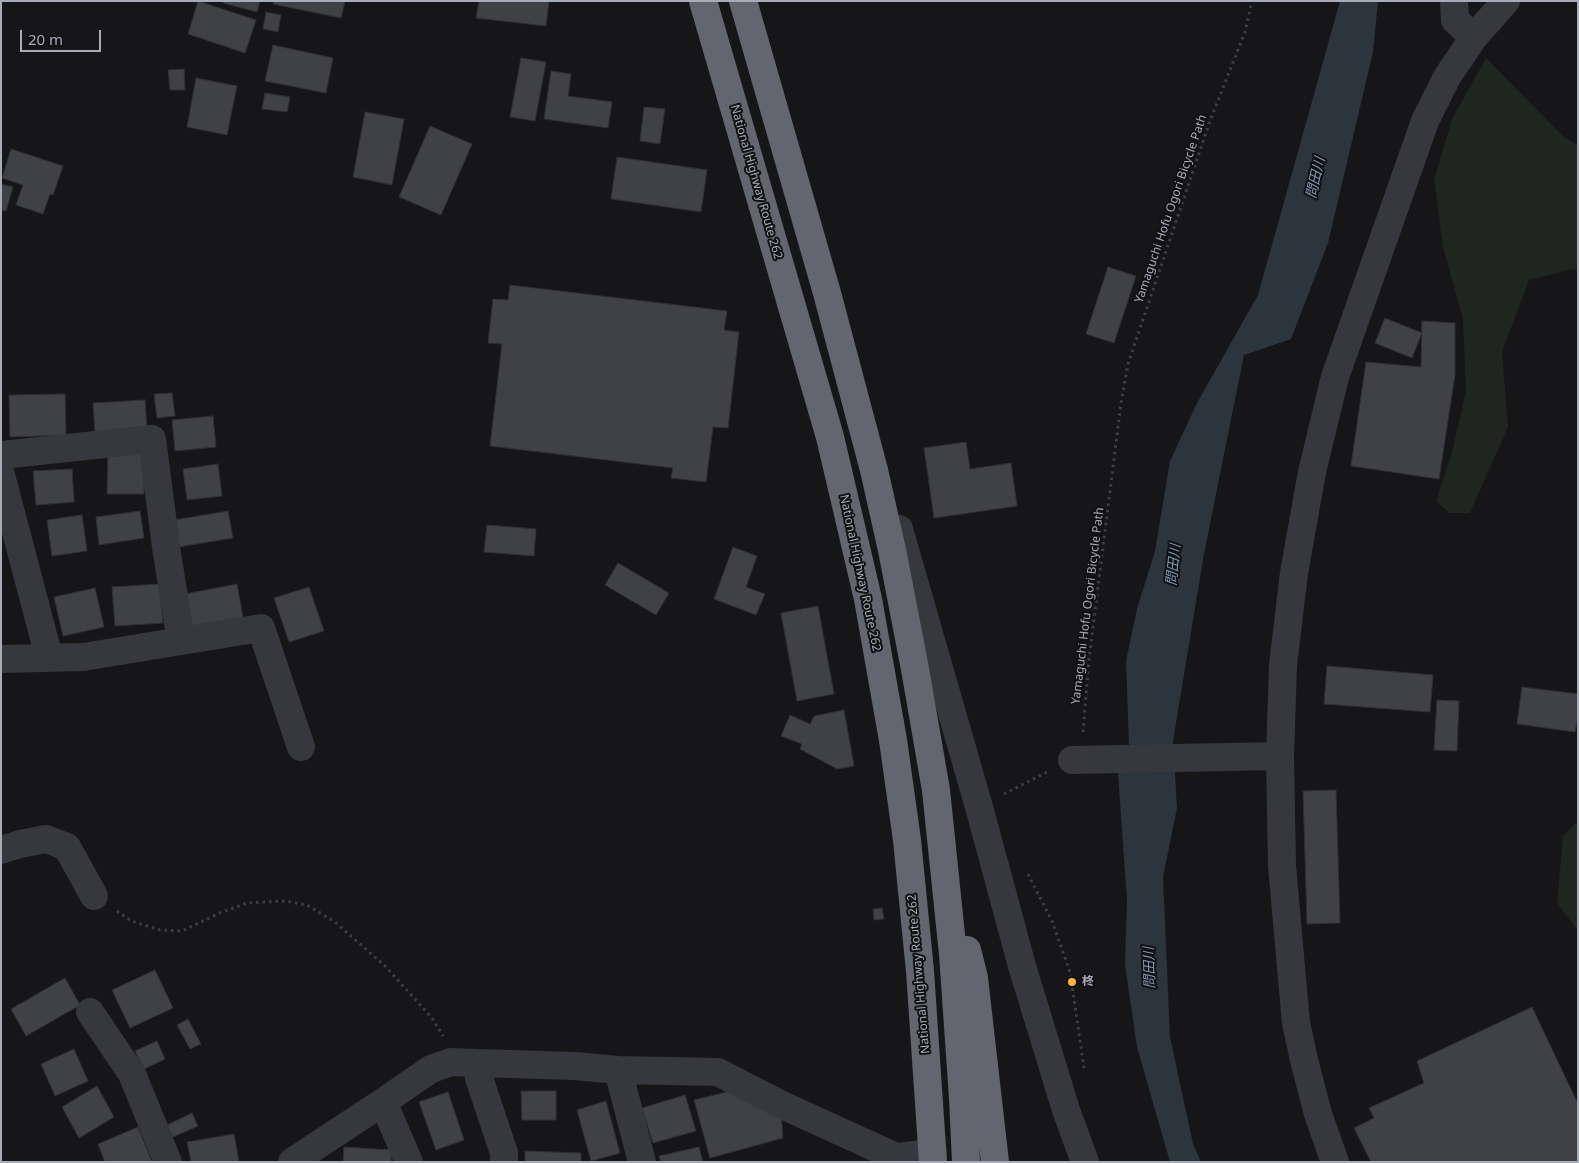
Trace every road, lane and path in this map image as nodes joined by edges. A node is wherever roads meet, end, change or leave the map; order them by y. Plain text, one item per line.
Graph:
1 (703, 1) edge
2 (743, 1) edge
3 (1252, 1) edge
4 (1454, 1) edge
5 (1506, 1) edge
6 (1474, 37) junction
7 (827, 293) junction
8 (1, 455) edge
9 (1, 475) edge
10 (181, 641) junction
11 (50, 657) junction
12 (1, 659) edge
13 (301, 747) dead end
14 (1273, 756) junction
15 (1078, 760) junction
16 (1003, 795) dead end
17 (940, 826) junction
18 (1, 850) edge
19 (1026, 871) dead end
20 (94, 896) joint
21 (90, 1012) dead end
22 (464, 1062) junction
23 (618, 1070) junction
24 (1084, 1070) dead end
25 (383, 1102) junction
26 (933, 1157) edge
27 (168, 1162) edge
28 (292, 1162) edge
29 (409, 1162) edge
30 (504, 1162) edge
31 (642, 1162) edge
32 (966, 1162) edge
33 (995, 1162) edge
34 (1085, 1162) edge
35 (1335, 1162) edge

1 - 26 highway, National Highway Route 262
2 - 7 highway
3 - 15 path, Yamaguchi Hofu Ogori Bicycle Path
4 - 6 street
5 - 6 street
6 - 14 street
7 - 17 highway
7 - 34 street
8 - 10 street
9 - 11 street
10 - 11 street
10 - 13 street
11 - 12 street
14 - 15 street
14 - 35 street
15 - 16 path
17 - 32 highway
17 - 33 highway
18 - 20 street
19 - 24 path
20 - 22 path
21 - 27 street
22 - 23 street
22 - 25 street
22 - 30 street
23 - 26 street
23 - 31 street
25 - 28 street
25 - 29 street

